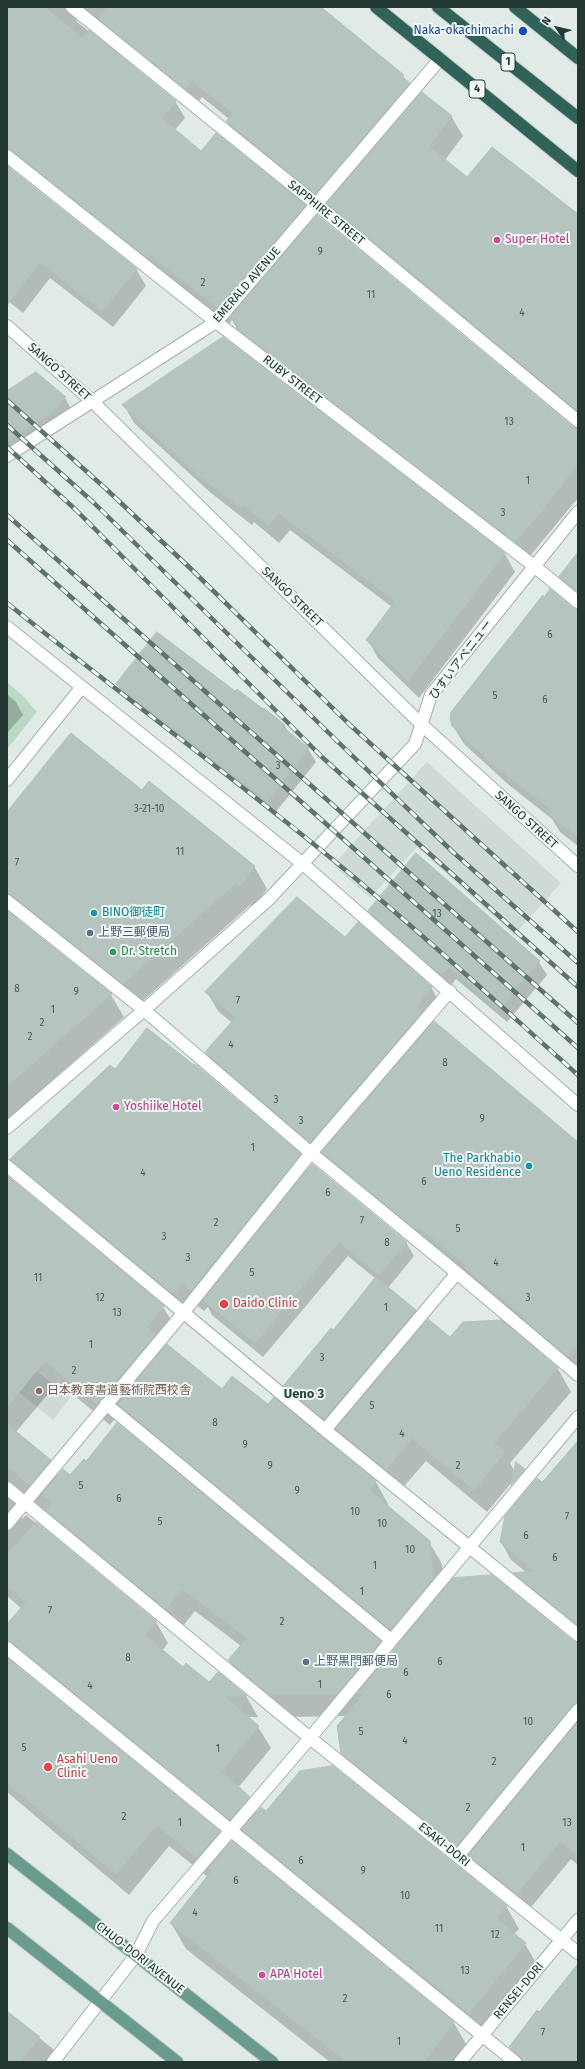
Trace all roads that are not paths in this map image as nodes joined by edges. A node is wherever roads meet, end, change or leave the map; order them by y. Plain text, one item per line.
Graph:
1 (72, 7) edge
2 (376, 7) edge
3 (438, 7) edge
4 (515, 7) edge
5 (578, 58) edge
6 (440, 59) junction
7 (578, 118) edge
8 (7, 156) edge
9 (578, 171) edge
10 (316, 204) junction
11 (216, 322) junction
12 (7, 326) edge
13 (93, 402) junction
14 (578, 421) edge
15 (7, 456) edge
16 (578, 512) edge
17 (534, 566) junction
18 (578, 602) edge
19 (7, 627) edge
20 (81, 688) junction
21 (421, 724) junction
22 (7, 780) edge
23 (303, 864) junction
24 (578, 866) edge
25 (7, 901) edge
26 (450, 991) junction
27 (144, 1010) junction
28 (578, 1105) edge
29 (7, 1128) edge
30 (310, 1153) junction
31 (7, 1166) edge
32 (457, 1273) junction
33 (184, 1312) junction
34 (578, 1375) edge
35 (106, 1404) junction
36 (578, 1417) edge
37 (325, 1430) junction
38 (7, 1488) edge
39 (24, 1502) junction
40 (7, 1524) edge
41 (469, 1547) junction
42 (578, 1635) edge
43 (391, 1640) junction
44 (7, 1648) edge
45 (578, 1710) edge
46 (310, 1738) junction
47 (229, 1830) junction
48 (7, 1854) edge
49 (458, 1856) junction
50 (578, 1920) edge
51 (7, 1928) edge
52 (562, 1940) junction
53 (578, 1953) edge
54 (136, 1955) junction
55 (100, 2001) junction
56 (482, 2035) junction
57 (53, 2062) edge
58 (177, 2062) edge
59 (272, 2062) edge
60 (460, 2062) edge
61 (515, 2062) edge

1 - 10 street, SAPPHIRE STREET
2 - 6 highway, 4
3 - 7 highway, 1
4 - 5 highway
6 - 9 highway, 4
6 - 10 street, EMERALD AVENUE
8 - 11 street, RUBY STREET
10 - 11 street, EMERALD AVENUE
10 - 14 street, SAPPHIRE STREET
11 - 13 street, EMERALD AVENUE
11 - 17 street, RUBY STREET
12 - 13 street, SANGO STREET
13 - 15 street, EMERALD AVENUE
13 - 21 street, SANGO STREET
16 - 17 street, ひすいアベニュー
17 - 18 street, RUBY STREET
17 - 21 street, ひすいアベニュー
19 - 20 street
20 - 22 street
20 - 23 street
21 - 23 street, ひすいアベニュー
21 - 24 street, SANGO STREET
23 - 26 street
23 - 27 street, ひすいアベニュー
25 - 27 street
26 - 28 street
26 - 30 street
27 - 29 street, ひすいアベニュー
27 - 30 street
30 - 32 street
30 - 33 street
31 - 33 street
32 - 34 street
32 - 37 street
33 - 35 street
33 - 37 street
35 - 39 street
35 - 43 street
36 - 41 street
37 - 41 street
38 - 39 street, ESAKI-DORI
39 - 40 street
39 - 46 street, ESAKI-DORI
41 - 42 street
41 - 43 street
43 - 46 street
44 - 47 street
45 - 49 street
46 - 47 street
46 - 49 street, ESAKI-DORI
47 - 54 street
47 - 56 street
48 - 54 main road, CHUO-DORI AVENUE
49 - 52 street, ESAKI-DORI
50 - 52 street, RENSEI-DORI
51 - 55 main road
52 - 53 street, ESAKI-DORI
52 - 56 street, RENSEI-DORI
54 - 55 street
54 - 59 main road, CHUO-DORI AVENUE
55 - 57 street
55 - 58 main road
56 - 60 street, RENSEI-DORI
56 - 61 street

